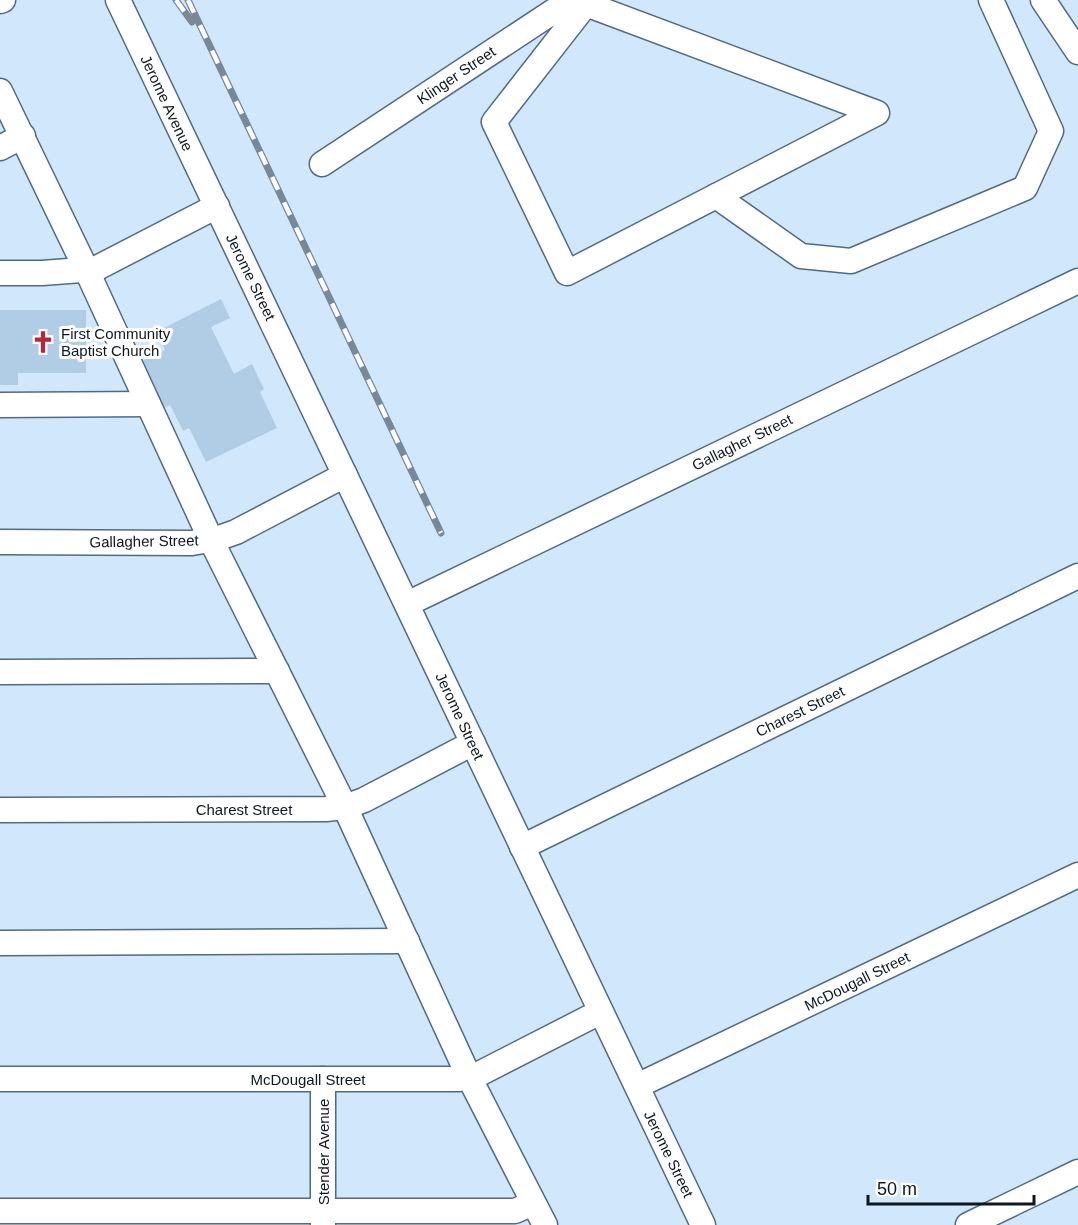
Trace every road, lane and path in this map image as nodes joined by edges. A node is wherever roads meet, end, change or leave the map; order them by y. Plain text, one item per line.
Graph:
1 (118, 0) edge
2 (991, 0) edge
3 (1043, 0) edge
4 (591, 2) edge
5 (1078, 52) edge
6 (0, 91) edge
7 (23, 136) junction
8 (0, 148) edge
9 (322, 164) dead end
10 (716, 196) junction
11 (217, 206) junction
12 (87, 271) junction
13 (0, 273) edge
14 (1078, 281) edge
15 (148, 404) junction
16 (0, 405) edge
17 (345, 475) junction
18 (211, 540) junction
19 (0, 542) edge
20 (1078, 576) edge
21 (407, 604) junction
22 (277, 671) junction
23 (0, 672) edge
24 (473, 743) junction
25 (345, 807) junction
26 (0, 810) edge
27 (522, 847) junction
28 (1078, 875) edge
29 (406, 941) junction
30 (0, 943) edge
31 (600, 1012) junction
32 (469, 1077) junction
33 (0, 1079) edge
34 (323, 1079) junction
35 (637, 1086) junction
36 (1078, 1172) edge
37 (533, 1203) junction
38 (0, 1211) edge
39 (323, 1218) edge
40 (545, 1225) edge
41 (703, 1225) edge
42 (968, 1225) edge

1 - 11 street, Jerome Avenue
2 - 10 street
3 - 5 street
4 - 9 street, Klinger Street
4 - 10 street
4 - 10 street
6 - 7 street
7 - 8 street
7 - 12 street
11 - 12 street
11 - 17 street, Jerome Street
12 - 13 street
12 - 15 street
14 - 21 street, Gallagher Street
15 - 16 street
15 - 18 street
17 - 18 street, Gallagher Street
17 - 21 street, Jerome Street
18 - 19 street, Gallagher Street
18 - 22 street
20 - 27 street, Charest Street
21 - 24 street, Jerome Street
22 - 23 street
22 - 25 street
24 - 25 street, Charest Street
24 - 27 street, Jerome Street
25 - 26 street, Charest Street
25 - 29 street
27 - 31 street, Jerome Street
28 - 35 street, McDougall Street
29 - 30 street
29 - 32 street
31 - 32 street, McDougall Street
31 - 35 street, Jerome Street
32 - 34 street, McDougall Street
32 - 37 street
33 - 34 street, McDougall Street
34 - 39 street, Stender Avenue
35 - 41 street, Jerome Street
36 - 42 street
37 - 39 street
37 - 40 street
38 - 39 street

